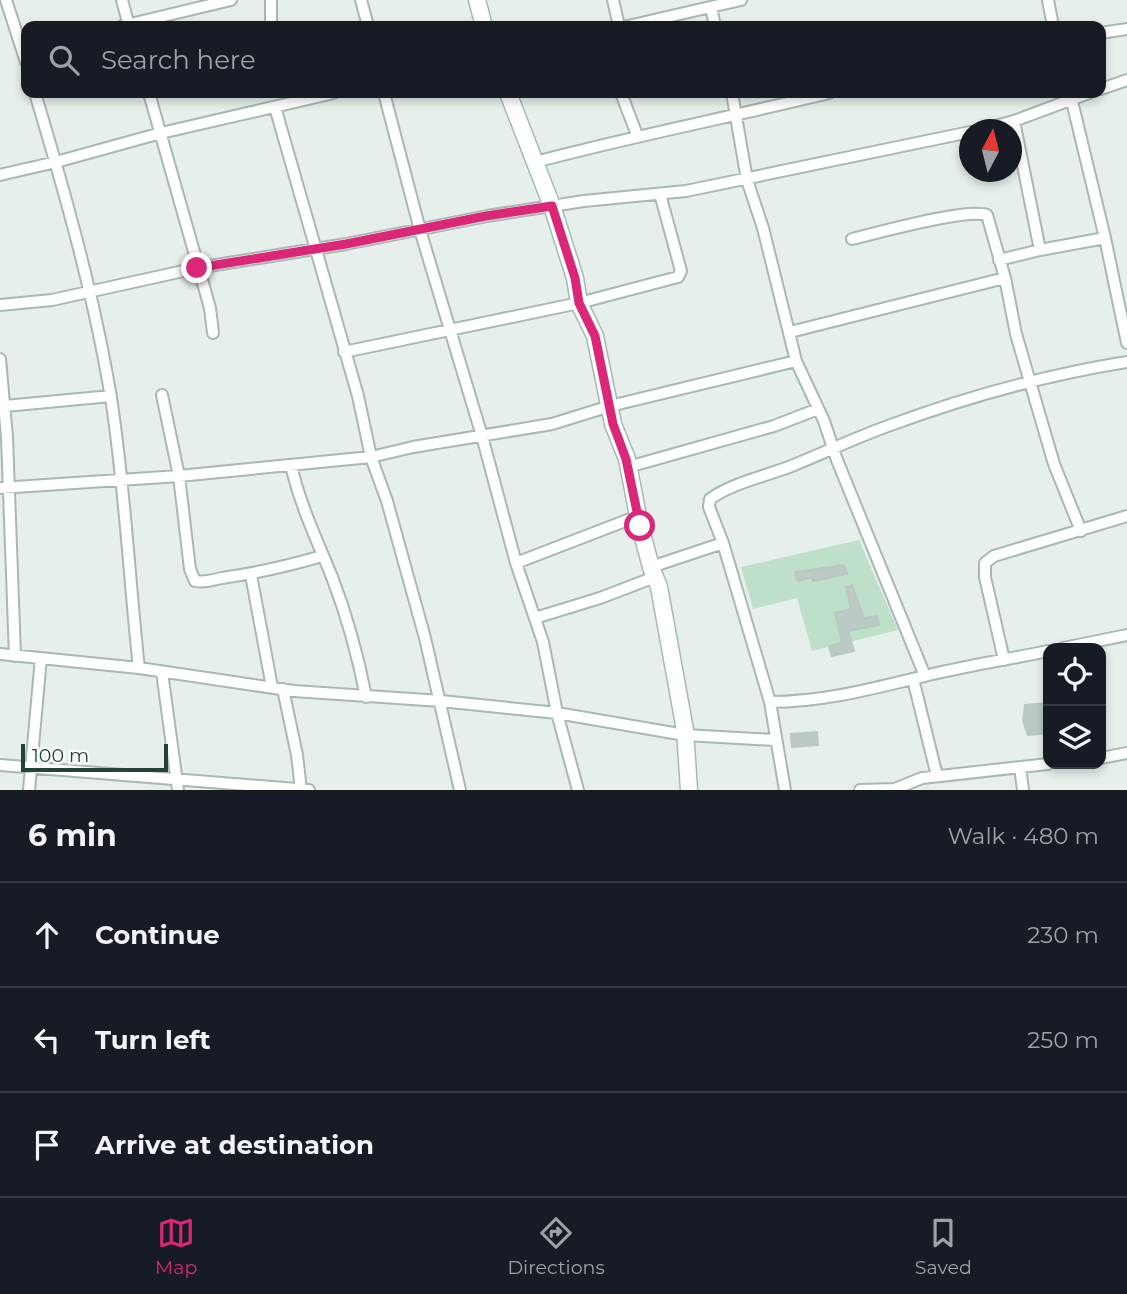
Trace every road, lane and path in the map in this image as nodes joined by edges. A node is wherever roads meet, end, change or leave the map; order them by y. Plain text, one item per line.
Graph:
1 (6, 0) edge
2 (122, 0) edge
3 (231, 0) edge
4 (271, 0) edge
5 (361, 0) edge
6 (477, 0) edge
7 (613, 0) edge
8 (1048, 0) edge
9 (734, 1) edge
10 (711, 7) junction
11 (126, 21) edge
12 (147, 21) edge
13 (271, 21) edge
14 (367, 21) edge
15 (483, 21) edge
16 (618, 21) edge
17 (650, 21) edge
18 (714, 21) edge
19 (1052, 21) edge
20 (1127, 29) edge
21 (1106, 32) edge
22 (21, 38) edge
23 (1127, 80) edge
24 (1106, 87) edge
25 (37, 98) edge
26 (150, 98) edge
27 (305, 98) edge
28 (385, 98) edge
29 (510, 98) edge
30 (623, 98) edge
31 (733, 98) edge
32 (808, 98) edge
33 (1066, 98) edge
34 (1071, 98) edge
35 (282, 102) edge
36 (737, 115) junction
37 (1019, 119) edge
38 (161, 133) junction
39 (959, 134) edge
40 (637, 135) junction
41 (1022, 161) edge
42 (56, 162) junction
43 (535, 162) junction
44 (0, 175) edge
45 (747, 180) junction
46 (660, 194) junction
47 (552, 206) junction
48 (420, 229) junction
49 (1105, 238) junction
50 (852, 239) dead end
51 (315, 249) junction
52 (1040, 250) junction
53 (999, 260) junction
54 (197, 268) junction
55 (1005, 278) junction
56 (89, 291) junction
57 (579, 303) junction
58 (0, 305) edge
59 (450, 331) junction
60 (790, 332) junction
61 (213, 333) dead end
62 (1127, 343) edge
63 (344, 352) junction
64 (0, 359) edge
65 (796, 361) junction
66 (1127, 362) edge
67 (1031, 382) junction
68 (162, 395) dead end
69 (110, 396) junction
70 (5, 406) junction
71 (610, 406) junction
72 (818, 409) junction
73 (482, 436) junction
74 (834, 449) junction
75 (371, 457) junction
76 (291, 465) junction
77 (628, 467) junction
78 (179, 476) junction
79 (122, 479) junction
80 (5, 488) edge
81 (638, 516) junction
82 (1127, 516) edge
83 (1081, 531) junction
84 (723, 543) junction
85 (322, 556) junction
86 (516, 563) junction
87 (653, 572) junction
88 (251, 575) junction
89 (535, 618) junction
90 (1127, 635) edge
91 (1088, 643) edge
92 (1043, 652) edge
93 (0, 653) edge
94 (15, 656) junction
95 (41, 658) junction
96 (1004, 660) junction
97 (139, 668) junction
98 (162, 671) junction
99 (925, 676) junction
100 (913, 679) junction
101 (277, 688) junction
102 (366, 697) junction
103 (441, 701) junction
104 (769, 702) junction
105 (557, 713) junction
106 (685, 735) junction
107 (775, 740) junction
108 (1127, 753) edge
109 (1106, 757) edge
110 (0, 765) edge
111 (1043, 765) edge
112 (1020, 767) junction
113 (31, 768) junction
114 (937, 776) junction
115 (178, 785) edge
116 (895, 789) edge
117 (29, 790) edge
118 (304, 790) edge
119 (460, 790) edge
120 (578, 790) edge
121 (689, 790) edge
122 (785, 790) edge
123 (860, 790) edge
124 (1023, 790) edge

1 - 22 street
2 - 11 street
3 - 12 street
4 - 13 street
5 - 14 street
6 - 15 main road
7 - 16 street
8 - 19 street
9 - 10 street
10 - 17 street
10 - 18 street
20 - 21 street
23 - 24 street
25 - 42 street
26 - 38 street
27 - 35 street
28 - 48 street
29 - 43 main road
30 - 40 street
31 - 36 street
32 - 36 street
33 - 37 street
34 - 49 street
35 - 38 street
35 - 51 street
36 - 40 street
36 - 45 street
38 - 42 street
38 - 54 street
39 - 45 street
40 - 43 street
41 - 52 street
42 - 44 street
42 - 56 street
43 - 47 main road
45 - 46 street
45 - 60 street
46 - 47 street
46 - 57 street
47 - 48 street
47 - 57 main road
48 - 51 street
48 - 59 street
49 - 52 street
49 - 62 street
50 - 53 street
51 - 54 street
51 - 63 street
52 - 53 street
53 - 55 street
54 - 56 street
54 - 61 street
55 - 60 street
55 - 67 street
56 - 58 street
56 - 69 street
57 - 59 street
57 - 71 main road
59 - 63 street
59 - 73 street
60 - 65 street
63 - 75 street
64 - 70 street
65 - 71 street
65 - 72 street
66 - 67 street
67 - 74 street
67 - 83 street
68 - 78 street
69 - 70 street
69 - 79 street
70 - 80 street
71 - 73 street
71 - 77 main road
72 - 74 street
72 - 77 street
73 - 75 street
73 - 86 street
74 - 84 street
74 - 99 street
75 - 76 street
75 - 103 street
76 - 78 street
76 - 85 street
77 - 81 main road
78 - 79 street
78 - 88 street
79 - 80 street
79 - 97 street
80 - 94 street
81 - 86 street
81 - 87 main road
82 - 83 street
83 - 96 street
84 - 87 street
84 - 104 street
85 - 88 street
85 - 102 street
86 - 89 street
87 - 89 street
87 - 106 main road
88 - 101 street
89 - 105 street
90 - 91 street
92 - 96 street
93 - 94 street
94 - 95 street
95 - 97 street
95 - 113 street
96 - 99 street
97 - 98 street
98 - 101 street
98 - 115 street
99 - 100 street
100 - 104 street
100 - 114 street
101 - 102 street
101 - 118 street
102 - 103 street
103 - 105 street
103 - 119 street
104 - 107 street
105 - 106 street
105 - 120 street
106 - 107 street
106 - 121 main road
107 - 122 street
108 - 109 street
110 - 113 street
111 - 112 street
112 - 114 street
112 - 124 street
113 - 115 street
113 - 117 street
114 - 116 street
115 - 118 street
116 - 123 street

